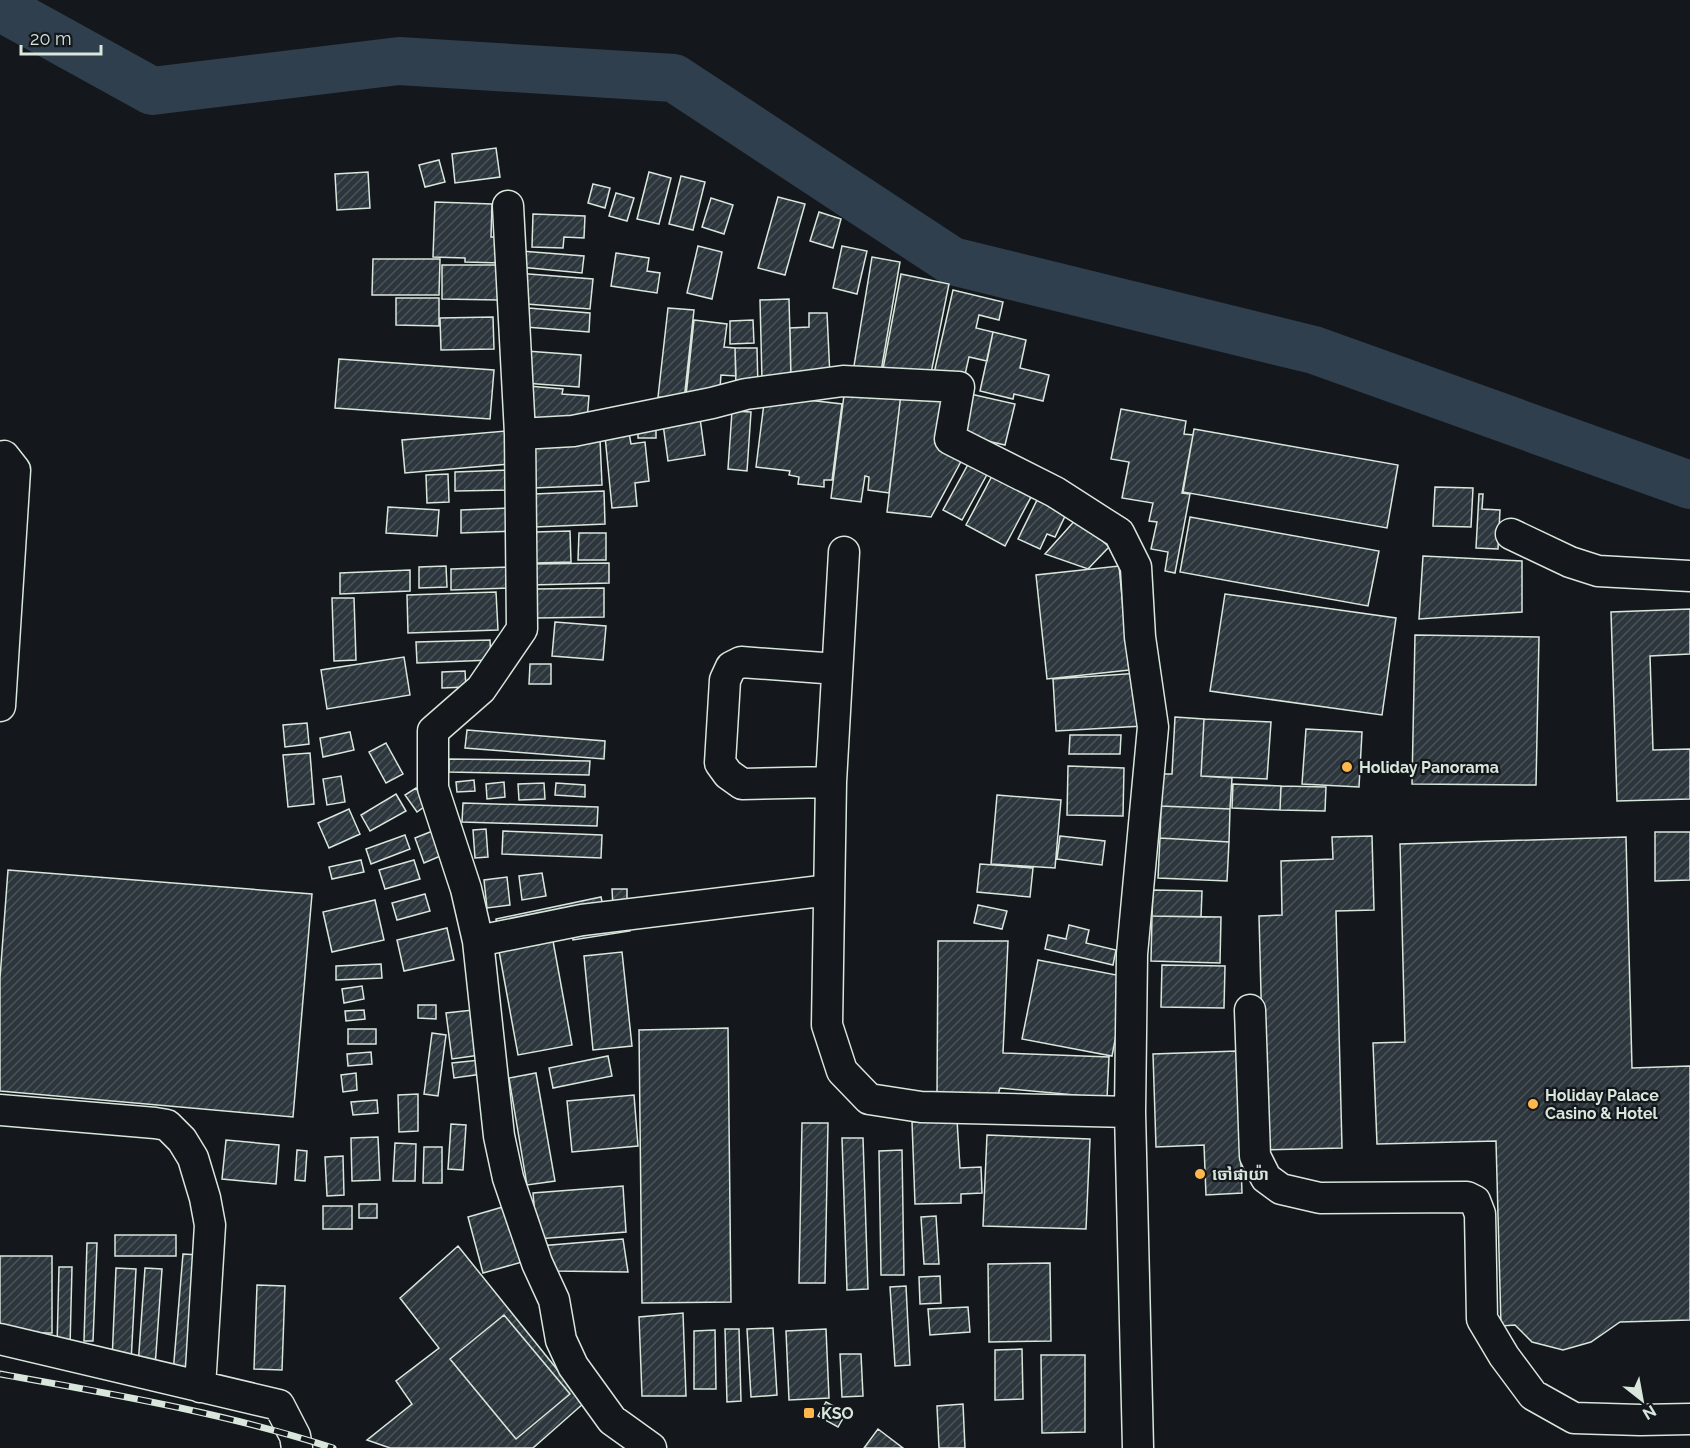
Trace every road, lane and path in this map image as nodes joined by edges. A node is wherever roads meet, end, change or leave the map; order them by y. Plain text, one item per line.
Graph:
1 (508, 206) dead end
2 (520, 434) junction
3 (0, 457) edge
4 (1511, 534) dead end
5 (844, 552) dead end
6 (1690, 576) edge
7 (837, 669) junction
8 (0, 706) edge
9 (831, 782) junction
10 (829, 890) junction
11 (478, 941) junction
12 (1250, 1010) dead end
13 (0, 1110) edge
14 (1130, 1112) junction
15 (0, 1340) edge
16 (200, 1387) junction
17 (1690, 1419) edge
18 (297, 1448) edge
19 (651, 1448) edge
20 (1138, 1448) edge

1 - 2 street
2 - 11 street
2 - 14 street
3 - 8 street
4 - 6 street
5 - 7 street
7 - 9 street
7 - 9 street
9 - 10 street
10 - 11 street
10 - 14 street
11 - 19 street
12 - 17 street
13 - 16 street
14 - 20 street
15 - 16 street
16 - 18 street

